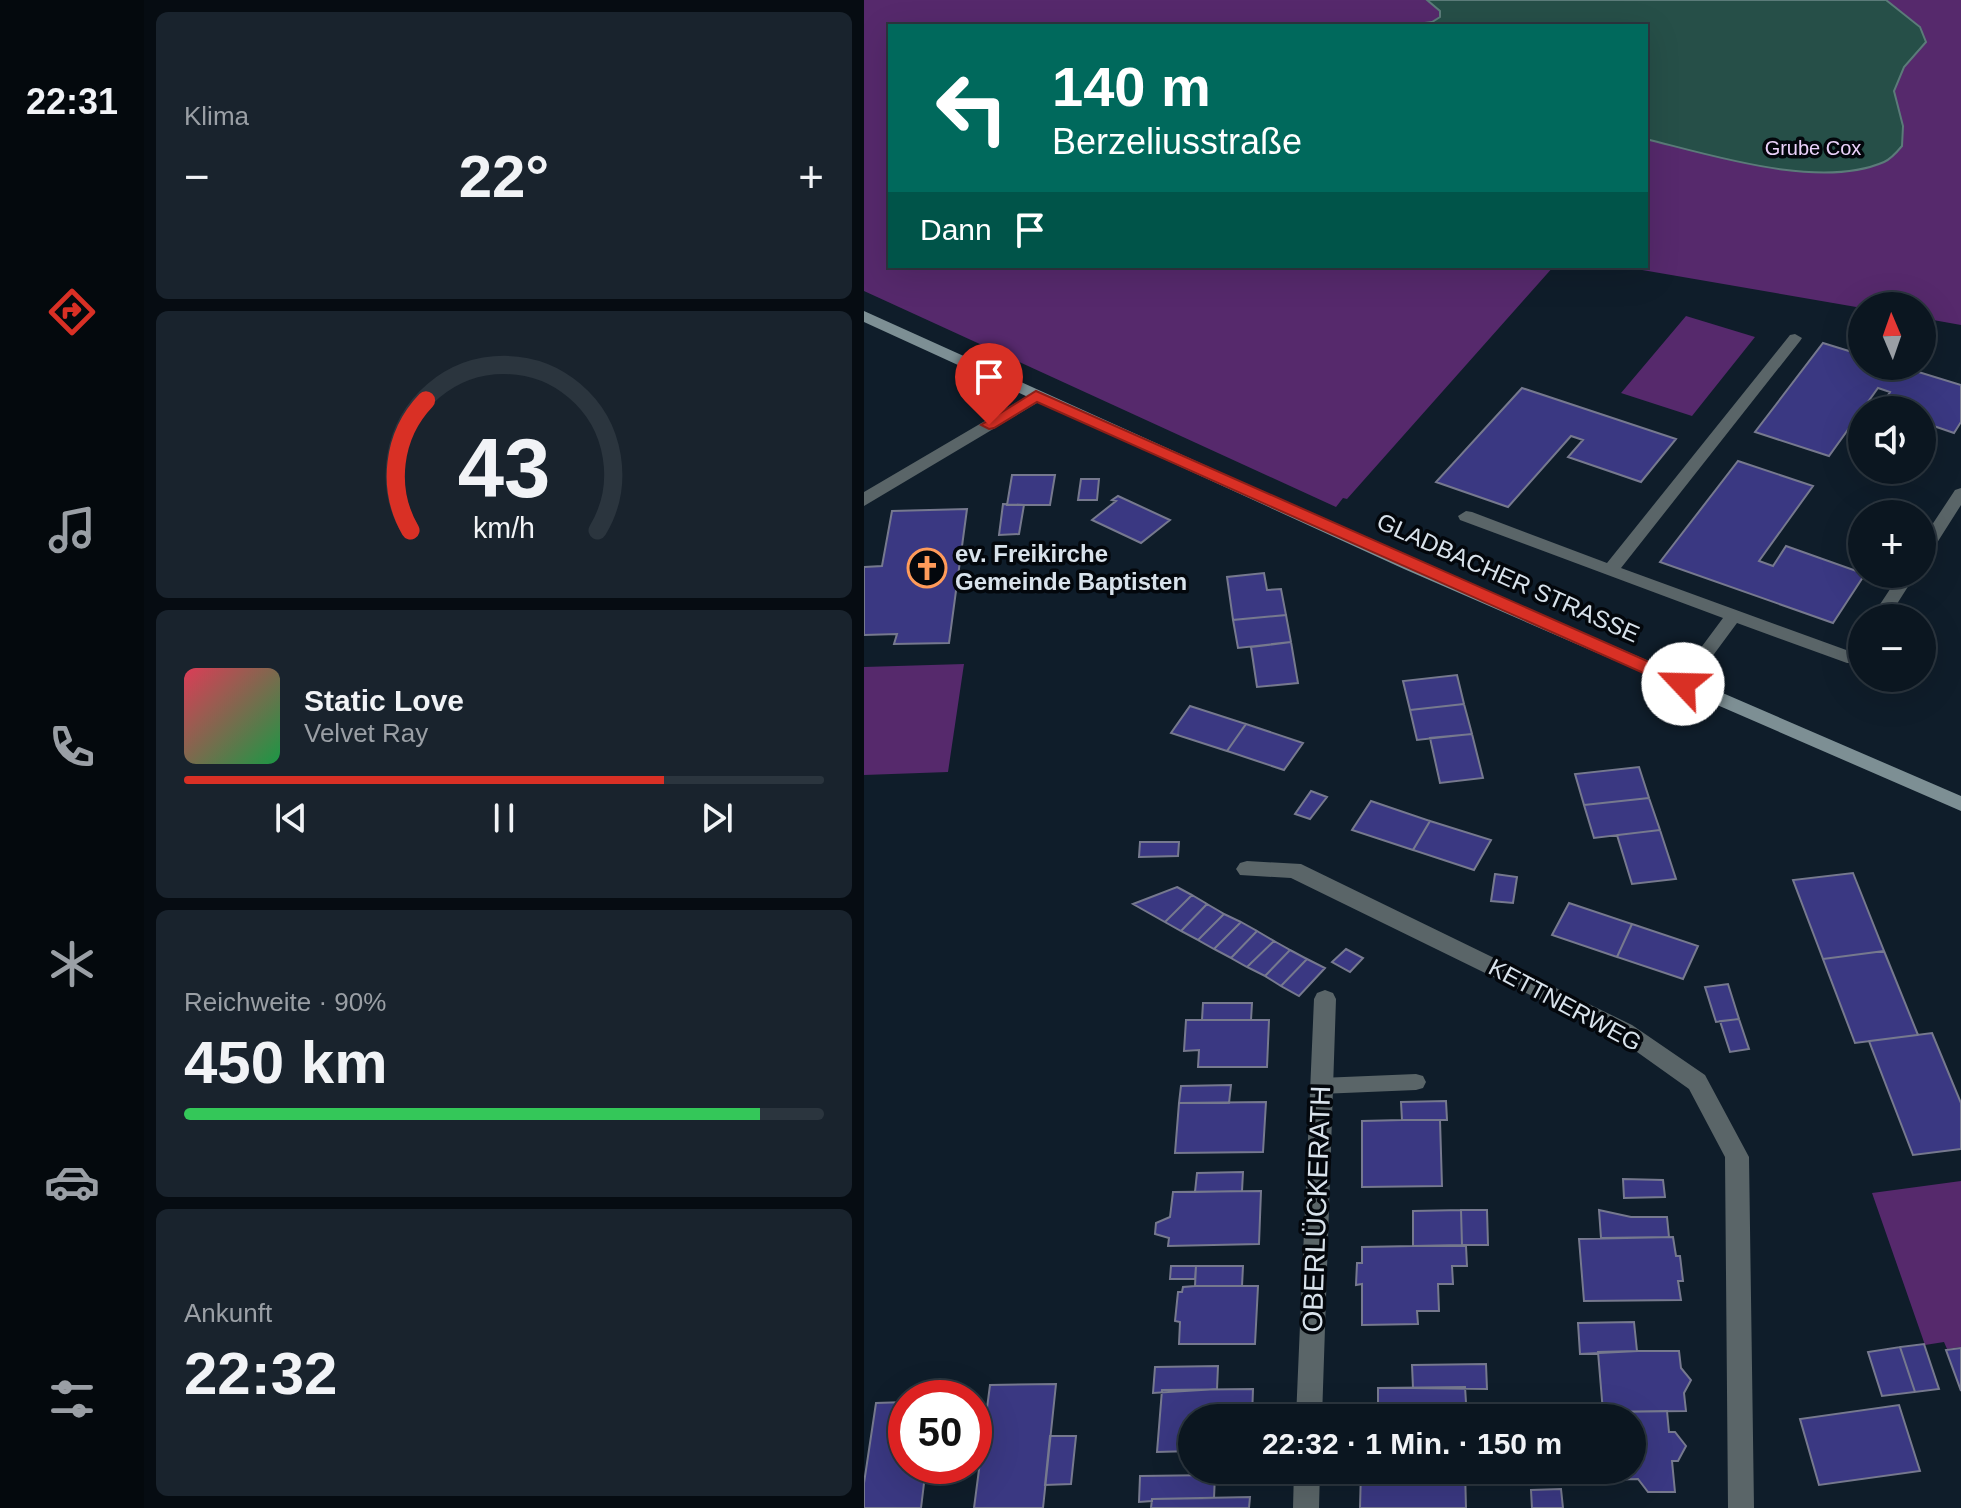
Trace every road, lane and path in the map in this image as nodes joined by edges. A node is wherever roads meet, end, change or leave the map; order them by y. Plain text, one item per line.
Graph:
1 (864, 316) edge
2 (1795, 338) dead end
3 (1036, 396) junction
4 (1961, 493) edge
5 (864, 500) edge
6 (1466, 516) dead end
7 (1936, 531) edge
8 (1610, 570) junction
9 (1734, 616) junction
10 (1848, 657) edge
11 (1683, 684) junction
12 (1961, 804) edge
13 (1247, 869) dead end
14 (1325, 999) dead end
15 (1416, 1082) dead end
16 (1320, 1086) junction
17 (1309, 1404) edge
18 (1307, 1484) edge
19 (1306, 1508) edge
20 (1741, 1508) edge

1 - 3 main road, GLADBACHER STRASSE
2 - 8 lane
3 - 5 street
3 - 11 main road, GLADBACHER STRASSE
4 - 7 lane
6 - 8 lane
8 - 9 lane
9 - 10 lane
9 - 11 lane
11 - 12 main road, GLADBACHER STRASSE
13 - 20 street, KETTNERWEG
14 - 16 street, OBERLÜCKERATH
15 - 16 lane
16 - 17 street, OBERLÜCKERATH
18 - 19 street

